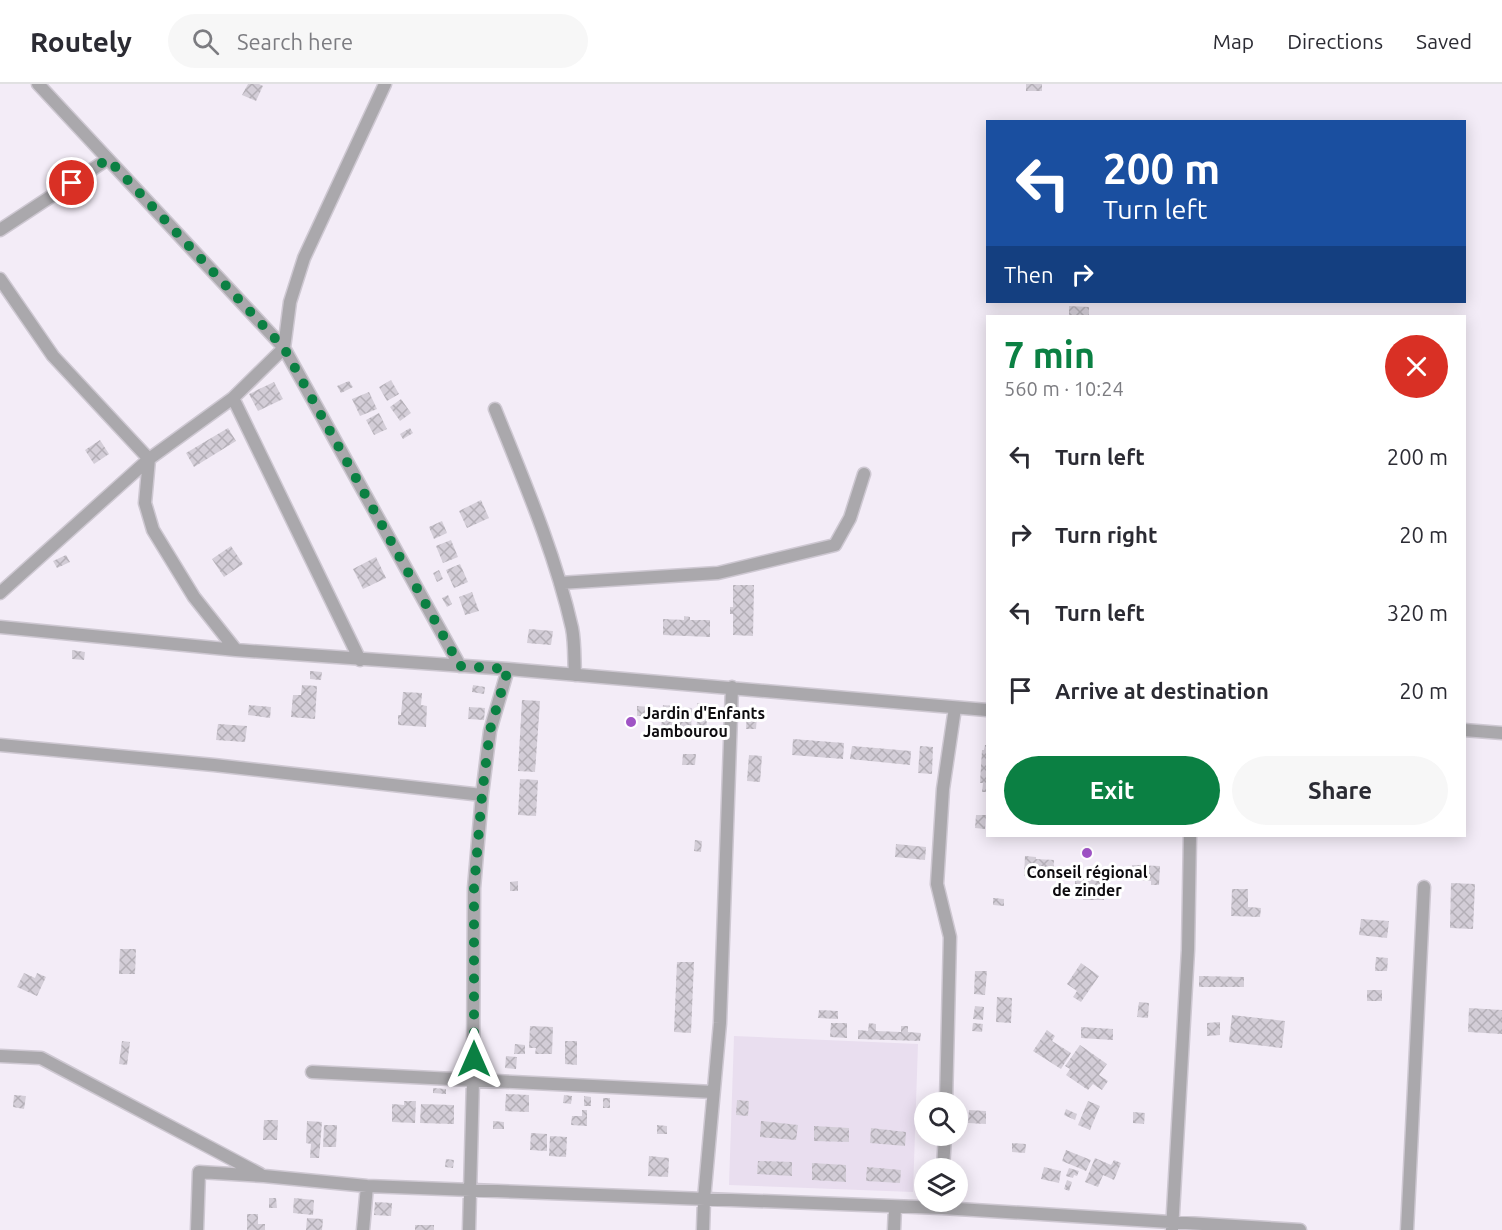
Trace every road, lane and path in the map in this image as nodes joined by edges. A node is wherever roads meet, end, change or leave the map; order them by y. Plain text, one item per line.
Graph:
1 (38, 84) edge
2 (385, 84) edge
3 (108, 159) junction
4 (0, 230) edge
5 (0, 279) edge
6 (284, 348) junction
7 (233, 398) junction
8 (495, 410) dead end
9 (149, 459) junction
10 (864, 474) dead end
11 (560, 583) junction
12 (0, 593) edge
13 (0, 627) edge
14 (236, 650) junction
15 (360, 660) junction
16 (460, 666) junction
17 (508, 669) junction
18 (576, 675) junction
19 (732, 687) junction
20 (955, 708) junction
21 (986, 710) edge
22 (1466, 730) edge
23 (1502, 733) edge
24 (0, 746) edge
25 (482, 795) junction
26 (1190, 837) edge
27 (1424, 887) dead end
28 (0, 1056) edge
29 (312, 1072) dead end
30 (474, 1080) junction
31 (713, 1092) junction
32 (946, 1092) edge
33 (264, 1176) junction
34 (367, 1186) junction
35 (471, 1190) junction
36 (704, 1199) junction
37 (914, 1206) edge
38 (895, 1207) junction
39 (968, 1209) edge
40 (1079, 1224) edge
41 (1172, 1226) edge
42 (197, 1230) edge
43 (363, 1230) edge
44 (469, 1230) edge
45 (703, 1230) edge
46 (894, 1230) edge
47 (1300, 1230) edge
48 (1407, 1230) edge

1 - 3 street
2 - 6 street
3 - 4 street
3 - 6 street
5 - 9 street
6 - 7 street
6 - 16 street
7 - 9 street
7 - 15 street
8 - 11 street
9 - 12 street
9 - 14 street
10 - 11 street
11 - 18 street
13 - 14 street
14 - 15 street
15 - 16 street
16 - 17 street
17 - 18 street
17 - 25 street
18 - 19 street
19 - 20 street
19 - 31 street
20 - 21 street
20 - 32 street
22 - 23 street
24 - 25 street
25 - 30 street
26 - 41 street
27 - 48 street
28 - 33 street
29 - 30 street
30 - 31 street
30 - 35 street
31 - 36 street
33 - 34 street
33 - 42 street
34 - 35 street
34 - 43 street
35 - 36 street
35 - 44 street
36 - 38 street
36 - 45 street
37 - 38 street
38 - 46 street
39 - 40 street
40 - 41 street
41 - 47 street

